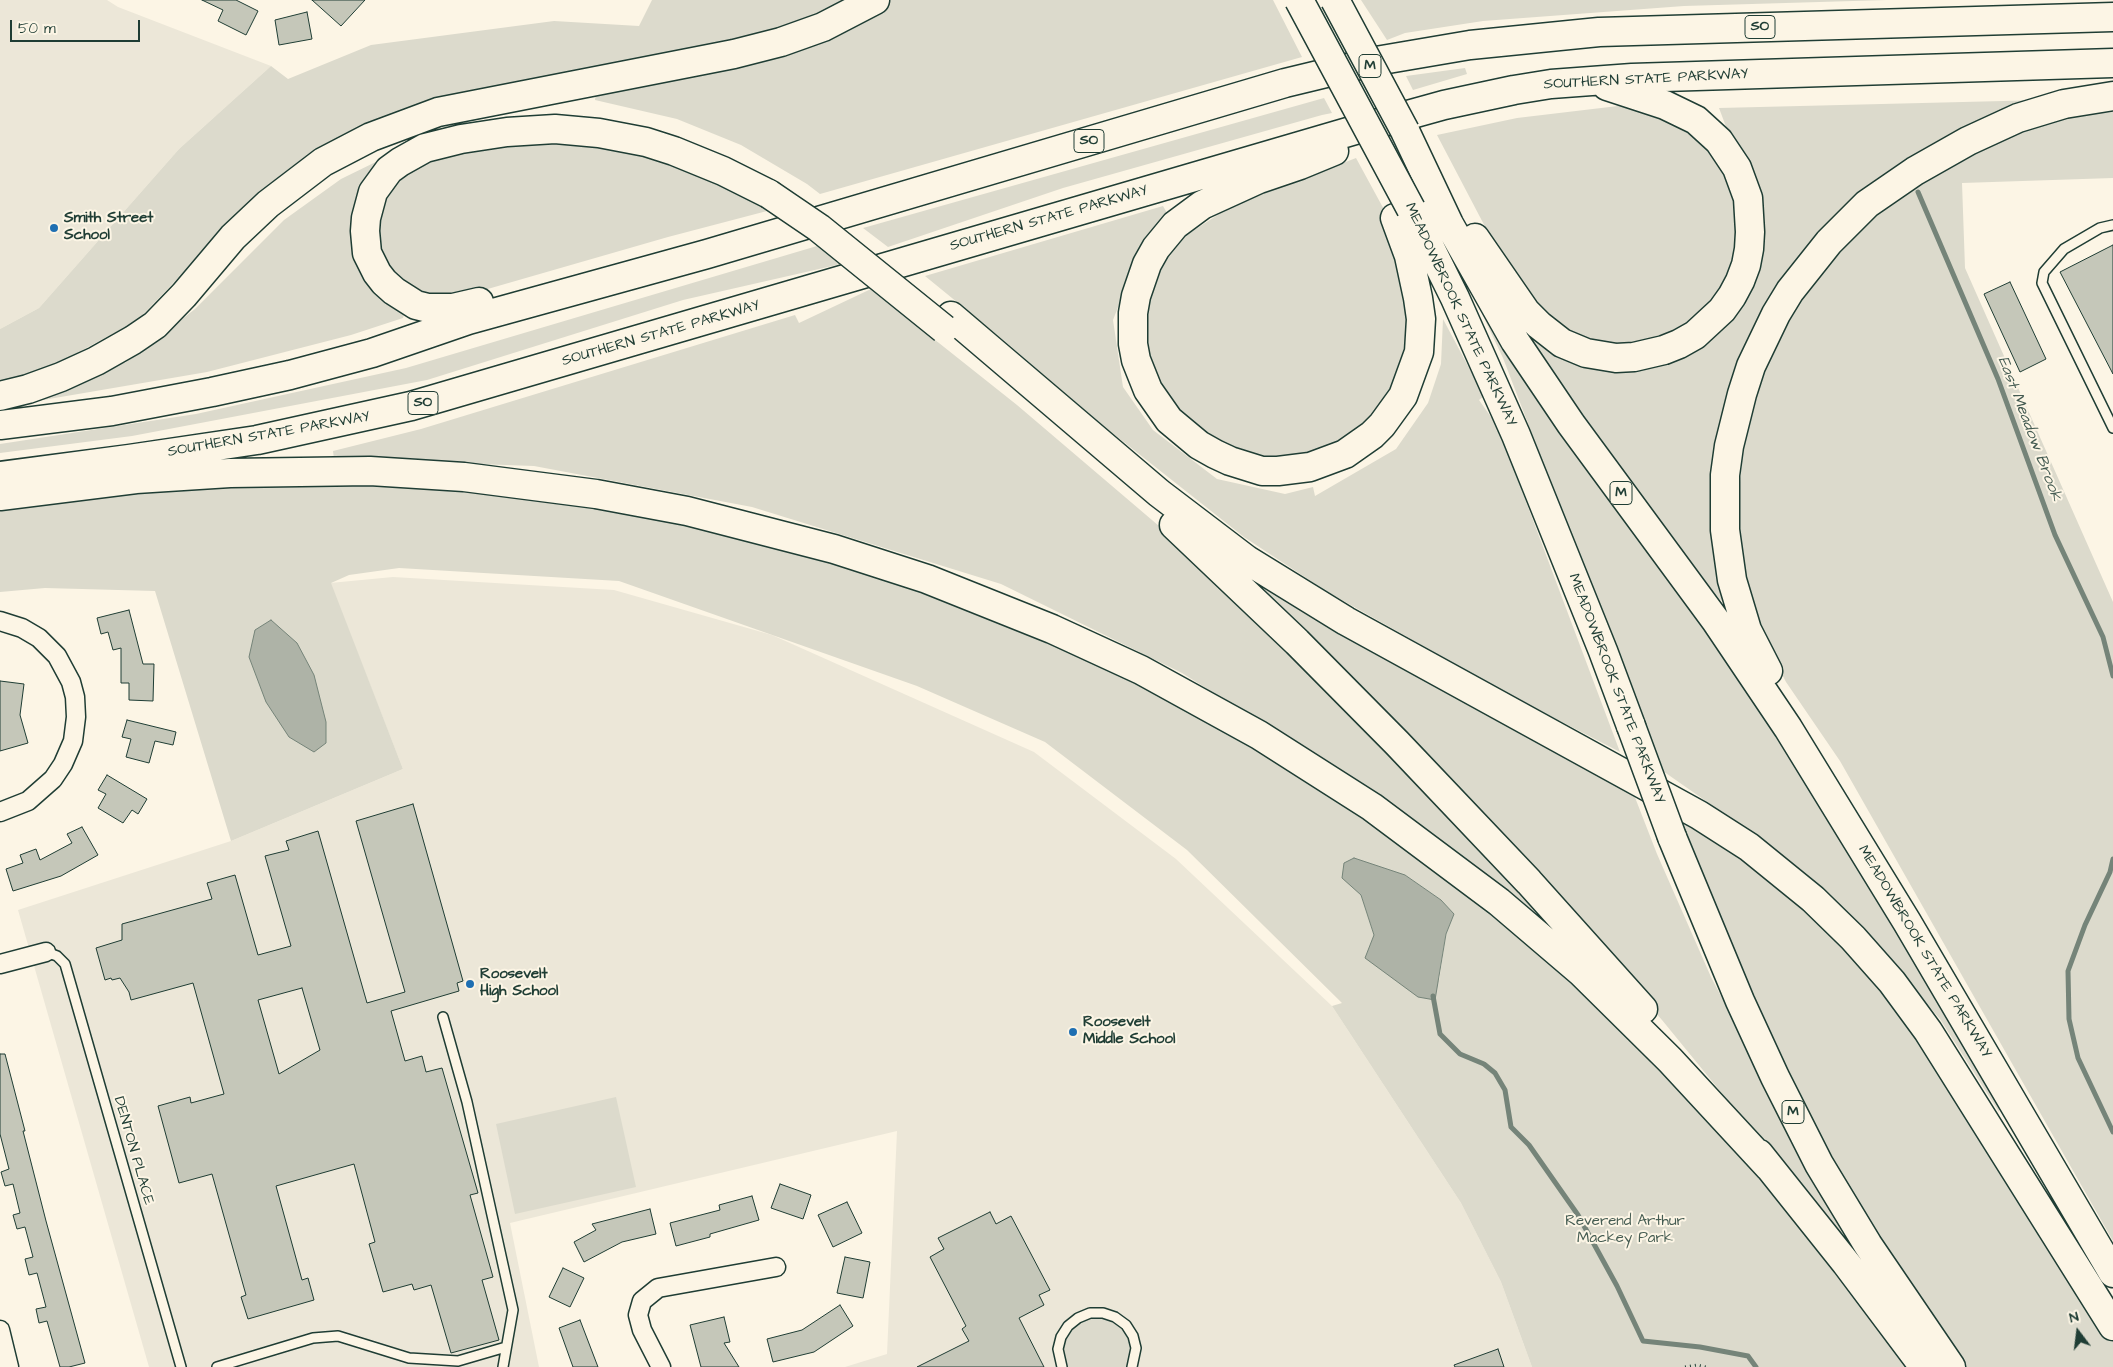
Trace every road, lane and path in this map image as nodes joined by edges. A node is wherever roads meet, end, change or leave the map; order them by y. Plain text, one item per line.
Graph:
1 (875, 0) edge
2 (1299, 0) edge
3 (1335, 0) edge
4 (2113, 17) edge
5 (2113, 63) edge
6 (1591, 80) junction
7 (2113, 96) edge
8 (1444, 105) junction
9 (1405, 131) junction
10 (774, 190) junction
11 (1403, 214) junction
12 (2113, 225) edge
13 (707, 254) junction
14 (948, 323) junction
15 (155, 325) junction
16 (0, 396) edge
17 (0, 426) edge
18 (2113, 428) edge
19 (0, 476) edge
20 (0, 496) edge
21 (0, 621) edge
22 (1823, 782) junction
23 (0, 812) edge
24 (46, 952) joint
25 (0, 964) edge
26 (443, 1017) dead end
27 (1770, 1167) junction
28 (776, 1267) dead end
29 (2113, 1273) edge
30 (2113, 1326) edge
31 (0, 1330) edge
32 (506, 1347) junction
33 (9, 1367) edge
34 (181, 1367) edge
35 (217, 1367) edge
36 (502, 1367) edge
37 (661, 1367) edge
38 (1062, 1367) edge
39 (1132, 1367) edge
40 (1685, 1367) edge
41 (1706, 1367) edge
42 (1924, 1367) edge
43 (1951, 1367) edge

1 - 15 highway
2 - 11 highway, M, bridge
3 - 9 highway, MEADOWBROOK STATE PARKWAY / M, bridge
4 - 13 highway, SO
5 - 6 highway, SOUTHERN STATE PARKWAY / SO
6 - 8 highway, SOUTHERN STATE PARKWAY / SO
6 - 9 highway
7 - 22 highway
8 - 11 highway
8 - 19 highway, SOUTHERN STATE PARKWAY / SO
9 - 22 highway, MEADOWBROOK STATE PARKWAY / M
10 - 13 highway
10 - 14 highway
10 - 15 highway
11 - 43 highway, MEADOWBROOK STATE PARKWAY / M, bridge
12 - 18 lane
13 - 17 highway, SO
14 - 27 highway
14 - 30 highway
15 - 16 highway
20 - 27 highway
21 - 23 street
22 - 29 highway, MEADOWBROOK STATE PARKWAY / M
24 - 25 street
24 - 34 lane, DENTON PLACE
26 - 32 lane
27 - 42 highway
28 - 37 street
31 - 33 street
32 - 35 lane
32 - 36 lane
38 - 39 lane
40 - 41 path

